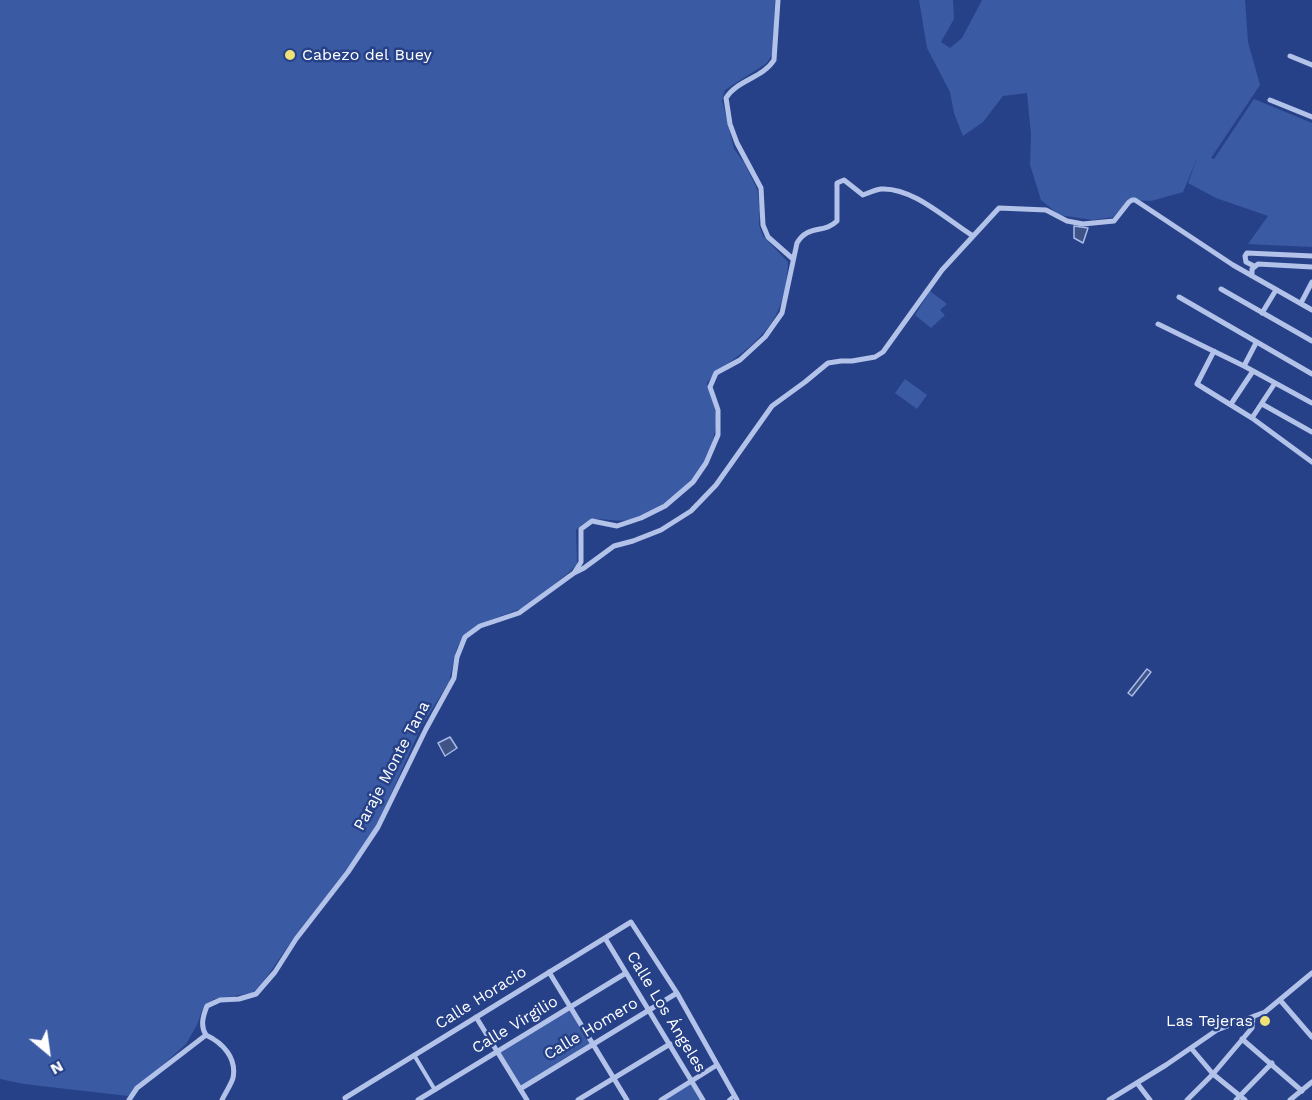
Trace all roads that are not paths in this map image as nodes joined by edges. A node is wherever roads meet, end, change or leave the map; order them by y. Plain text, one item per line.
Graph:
1 (778, 0) edge
2 (1290, 56) dead end
3 (1312, 65) edge
4 (1270, 100) dead end
5 (1312, 117) edge
6 (973, 236) junction
7 (1312, 256) edge
8 (793, 259) junction
9 (1244, 259) junction
10 (1235, 266) junction
11 (1254, 266) junction
12 (1312, 267) edge
13 (1252, 276) junction
14 (1312, 282) edge
15 (1221, 289) dead end
16 (1276, 290) junction
17 (1179, 297) dead end
18 (1300, 303) junction
19 (1312, 310) edge
20 (1263, 313) junction
21 (1158, 324) dead end
22 (1312, 341) edge
23 (1256, 343) junction
24 (1214, 351) junction
25 (1244, 366) junction
26 (1253, 371) junction
27 (1312, 374) edge
28 (1275, 383) junction
29 (1312, 394) edge
30 (1310, 402) edge
31 (1231, 404) junction
32 (1262, 404) junction
33 (1252, 418) junction
34 (1312, 432) edge
35 (1312, 462) edge
36 (574, 573) junction
37 (605, 938) junction
38 (549, 972) junction
39 (626, 973) junction
40 (1312, 973) edge
41 (677, 993) junction
42 (1280, 1000) junction
43 (570, 1007) junction
44 (649, 1010) junction
45 (476, 1017) junction
46 (1253, 1017) junction
47 (206, 1035) junction
48 (1312, 1037) edge
49 (1242, 1039) junction
50 (593, 1044) junction
51 (670, 1044) junction
52 (1191, 1048) junction
53 (497, 1052) junction
54 (414, 1055) junction
55 (1272, 1064) junction
56 (717, 1065) junction
57 (1214, 1074) junction
58 (614, 1078) junction
59 (692, 1081) junction
60 (1312, 1082) edge
61 (1137, 1083) junction
62 (520, 1089) junction
63 (435, 1090) junction
64 (1302, 1090) junction
65 (1193, 1094) junction
66 (345, 1098) dead end
67 (1240, 1098) edge
68 (733, 1099) edge
69 (129, 1100) edge
70 (222, 1100) edge
71 (418, 1100) edge
72 (527, 1100) edge
73 (578, 1100) edge
74 (627, 1100) edge
75 (661, 1100) edge
76 (703, 1100) edge
77 (1109, 1100) edge
78 (1150, 1100) edge
79 (1187, 1100) edge
80 (1198, 1100) edge
81 (1290, 1100) edge

1 - 8 street
2 - 3 street
4 - 5 street
6 - 8 street
6 - 10 street, Paraje Monte Tana
6 - 36 street, Paraje Monte Tana
7 - 9 street
8 - 36 street
9 - 10 street
9 - 11 street
10 - 13 street
11 - 12 street
11 - 13 street
13 - 16 street
14 - 18 street
15 - 20 street
16 - 18 street
16 - 20 street
17 - 23 street
18 - 19 street
20 - 22 street
21 - 24 street
23 - 25 street
23 - 27 street
24 - 25 street
24 - 31 street
25 - 26 street
26 - 28 street
26 - 31 street
28 - 30 street
28 - 32 street
29 - 30 street
31 - 33 street
32 - 33 street
32 - 34 street
33 - 35 street
36 - 47 street, Paraje Monte Tana
37 - 38 street, Calle Horacio
37 - 39 street, Calle Los Ángeles
37 - 41 street, Calle Horacio
38 - 43 street
38 - 45 street, Calle Horacio
39 - 43 street, Calle Virgilio
39 - 44 street, Calle Los Ángeles
40 - 42 street
41 - 44 street, Calle Homero
41 - 56 street
42 - 46 street
42 - 48 street
43 - 50 street
43 - 53 street, Calle Virgilio
44 - 50 street, Calle Homero
44 - 51 street, Calle Los Ángeles
45 - 53 street
45 - 54 street, Calle Horacio
46 - 49 street
46 - 52 street
47 - 69 street
47 - 70 street
49 - 55 street
49 - 57 street
50 - 58 street
50 - 62 street, Calle Homero
51 - 58 street
51 - 59 street, Calle Los Ángeles
52 - 57 street
52 - 61 street
53 - 62 street
53 - 63 street, Calle Virgilio
54 - 63 street
54 - 66 street, Calle Horacio
55 - 64 street
55 - 67 street
56 - 59 street
56 - 68 street
57 - 65 street
57 - 67 street
58 - 73 street
58 - 74 street
59 - 75 street
59 - 76 street, Calle Los Ángeles
60 - 64 street
61 - 77 street
61 - 78 street
62 - 72 street
63 - 71 street, Calle Virgilio
64 - 81 street
65 - 79 street
65 - 80 street

